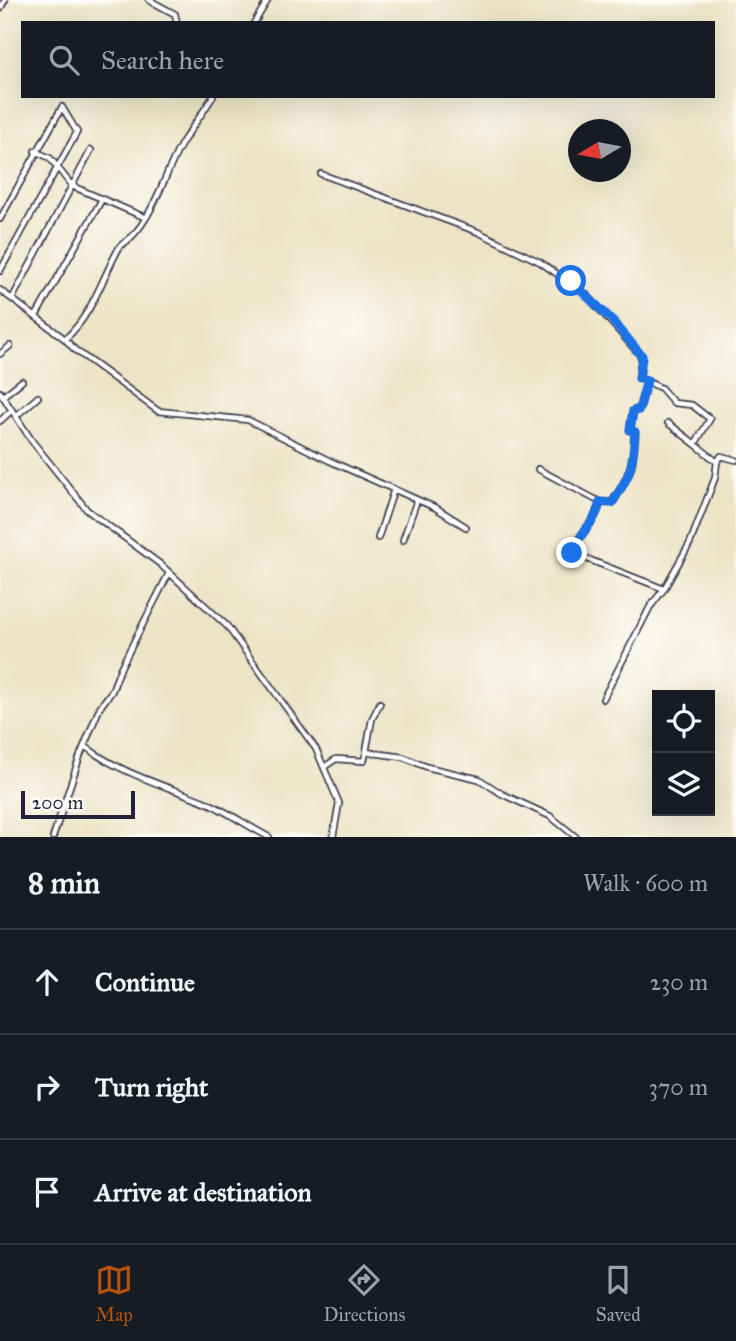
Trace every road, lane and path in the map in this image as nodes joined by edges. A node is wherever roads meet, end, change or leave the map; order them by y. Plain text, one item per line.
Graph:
1 (5, 0) edge
2 (149, 0) edge
3 (268, 0) edge
4 (0, 9) edge
5 (177, 21) edge
6 (255, 21) edge
7 (212, 98) edge
8 (35, 150) junction
9 (91, 150) dead end
10 (57, 167) junction
11 (321, 174) dead end
12 (72, 186) junction
13 (101, 201) junction
14 (144, 217) junction
15 (0, 219) edge
16 (0, 271) edge
17 (0, 290) edge
18 (12, 299) junction
19 (36, 316) junction
20 (65, 339) junction
21 (10, 346) dead end
22 (0, 354) edge
23 (22, 381) dead end
24 (647, 381) junction
25 (1, 394) edge
26 (38, 397) dead end
27 (12, 410) junction
28 (16, 416) junction
29 (0, 421) edge
30 (668, 424) dead end
31 (695, 444) junction
32 (736, 460) edge
33 (717, 462) junction
34 (538, 469) dead end
35 (394, 489) junction
36 (417, 500) junction
37 (600, 502) junction
38 (466, 527) dead end
39 (378, 538) dead end
40 (403, 540) dead end
41 (169, 573) junction
42 (664, 589) junction
43 (603, 699) dead end
44 (380, 702) dead end
45 (86, 747) junction
46 (366, 752) junction
47 (324, 767) junction
48 (53, 837) edge
49 (269, 837) edge
50 (333, 837) edge
51 (576, 837) edge

1 - 4 street
2 - 5 street
3 - 6 street
7 - 14 street
8 - 10 street
8 - 10 street
8 - 15 street
9 - 12 street
10 - 12 street
10 - 16 street
11 - 24 street
12 - 13 street
12 - 18 street
13 - 14 street
13 - 19 street
14 - 20 street
17 - 18 street
18 - 19 street
19 - 20 street
20 - 35 street
21 - 22 street
23 - 25 street
24 - 31 street
24 - 37 street
25 - 27 street
26 - 28 street
27 - 28 street
27 - 29 street
28 - 41 street
30 - 31 street
31 - 33 street
32 - 33 street
33 - 42 street
34 - 37 street
35 - 36 street
35 - 39 street
36 - 38 street
36 - 40 street
37 - 42 street
41 - 45 street
41 - 47 street
42 - 43 street
44 - 46 street
45 - 48 street
45 - 49 street
46 - 47 street
46 - 51 street
47 - 50 street

